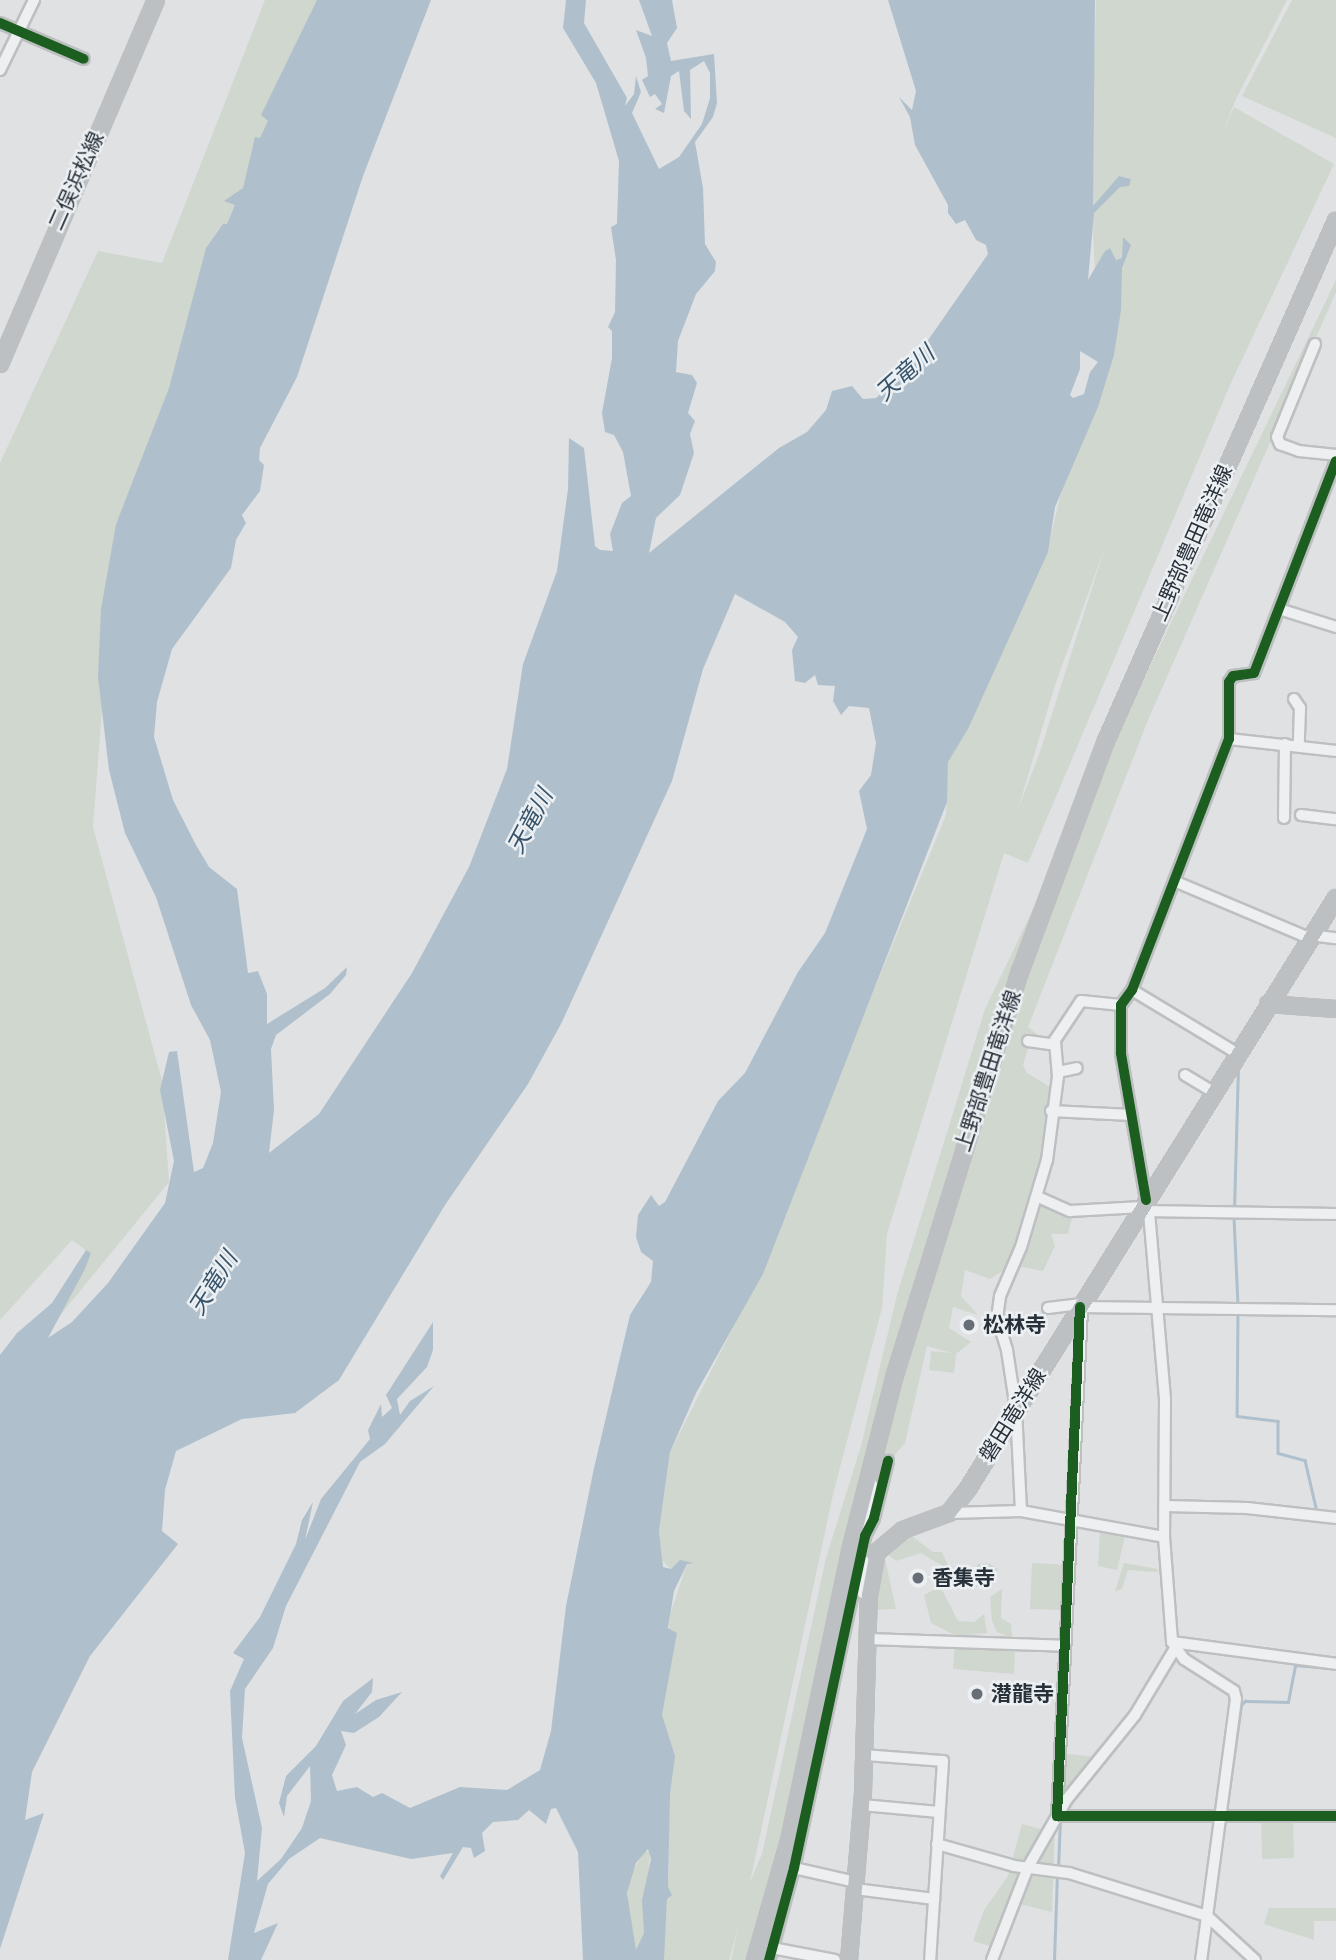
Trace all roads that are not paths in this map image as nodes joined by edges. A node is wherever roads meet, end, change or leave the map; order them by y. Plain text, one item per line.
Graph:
1 (34, 0) edge
2 (156, 0) edge
3 (0, 23) edge
4 (19, 32) junction
5 (84, 59) dead end
6 (0, 70) edge
7 (1336, 221) edge
8 (1315, 344) dead end
9 (0, 364) edge
10 (1336, 455) edge
11 (1336, 461) edge
12 (1279, 609) junction
13 (1336, 627) edge
14 (1294, 699) dead end
15 (1229, 739) junction
16 (1285, 744) junction
17 (1299, 745) junction
18 (1336, 751) edge
19 (1301, 815) dead end
20 (1284, 818) dead end
21 (1336, 819) edge
22 (1174, 881) junction
23 (1336, 898) edge
24 (1309, 937) junction
25 (1336, 938) edge
26 (1132, 990) junction
27 (1268, 1004) junction
28 (1121, 1005) junction
29 (1336, 1009) edge
30 (1028, 1041) dead end
31 (1055, 1045) junction
32 (1238, 1054) junction
33 (1077, 1068) dead end
34 (1058, 1072) junction
35 (1185, 1075) dead end
36 (1213, 1092) junction
37 (1051, 1111) junction
38 (1132, 1115) junction
39 (1038, 1197) junction
40 (1144, 1207) junction
41 (1336, 1214) edge
42 (1081, 1307) junction
43 (1048, 1308) dead end
44 (1156, 1310) junction
45 (1336, 1310) edge
46 (1016, 1409) junction
47 (888, 1461) dead end
48 (870, 1470) junction
49 (1165, 1506) junction
50 (1021, 1511) junction
51 (949, 1513) junction
52 (1336, 1518) edge
53 (1071, 1524) junction
54 (865, 1536) junction
55 (1164, 1537) junction
56 (869, 1595) junction
57 (868, 1639) junction
58 (1064, 1646) junction
59 (1173, 1646) junction
60 (1336, 1664) edge
61 (865, 1755) junction
62 (862, 1805) junction
63 (939, 1812) junction
64 (1057, 1816) junction
65 (1336, 1816) edge
66 (1221, 1817) junction
67 (937, 1844) junction
68 (1028, 1867) junction
69 (794, 1868) junction
70 (855, 1886) junction
71 (933, 1899) junction
72 (1207, 1916) junction
73 (772, 1948) junction
74 (755, 1960) edge
75 (769, 1960) edge
76 (835, 1960) edge
77 (849, 1960) edge
78 (929, 1960) edge
79 (992, 1960) edge
80 (1201, 1960) edge
81 (1255, 1960) edge

1 - 4 street
2 - 9 main road, 二俣浜松線
3 - 4 street
4 - 5 street
4 - 6 street
7 - 48 main road, 上野部豊田竜洋線
8 - 10 street
11 - 12 street
12 - 13 street
12 - 15 street
14 - 17 street
15 - 16 street
15 - 22 street
16 - 17 street
16 - 20 street
17 - 18 street
19 - 21 street
22 - 24 street
22 - 26 street
23 - 24 main road, 磐田竜洋線
24 - 25 street
24 - 27 main road, 磐田竜洋線
26 - 28 street
26 - 32 street
27 - 29 main road
27 - 32 main road, 磐田竜洋線
28 - 31 street
28 - 38 street
30 - 31 street
31 - 34 street
32 - 36 main road, 磐田竜洋線
33 - 34 street
34 - 37 street
35 - 36 street
36 - 40 main road, 磐田竜洋線
37 - 38 street
37 - 39 street
38 - 40 street
39 - 40 street
39 - 46 street
40 - 41 street
40 - 42 main road, 磐田竜洋線
40 - 44 street
42 - 43 street
42 - 44 street
42 - 46 main road, 磐田竜洋線
42 - 53 street
44 - 45 street
44 - 49 street
46 - 50 street
46 - 51 main road, 磐田竜洋線
47 - 54 street
48 - 54 street
48 - 74 main road, 上野部豊田竜洋線
49 - 52 street
49 - 55 street
50 - 51 street
50 - 53 street
51 - 56 main road
53 - 55 street
53 - 58 street
54 - 56 street
54 - 69 street
55 - 59 street
56 - 57 main road
57 - 58 street
57 - 61 main road
58 - 64 street
59 - 60 street
59 - 64 street
59 - 66 street
61 - 62 main road
61 - 63 street
62 - 63 street
62 - 70 main road
63 - 67 street
64 - 66 street
64 - 68 street
65 - 66 street
66 - 72 street
67 - 68 street
67 - 71 street
68 - 72 street
68 - 79 street
69 - 70 street
69 - 73 street
70 - 71 street
70 - 77 main road
71 - 78 street
72 - 80 street
72 - 81 street
73 - 75 street
73 - 76 street

